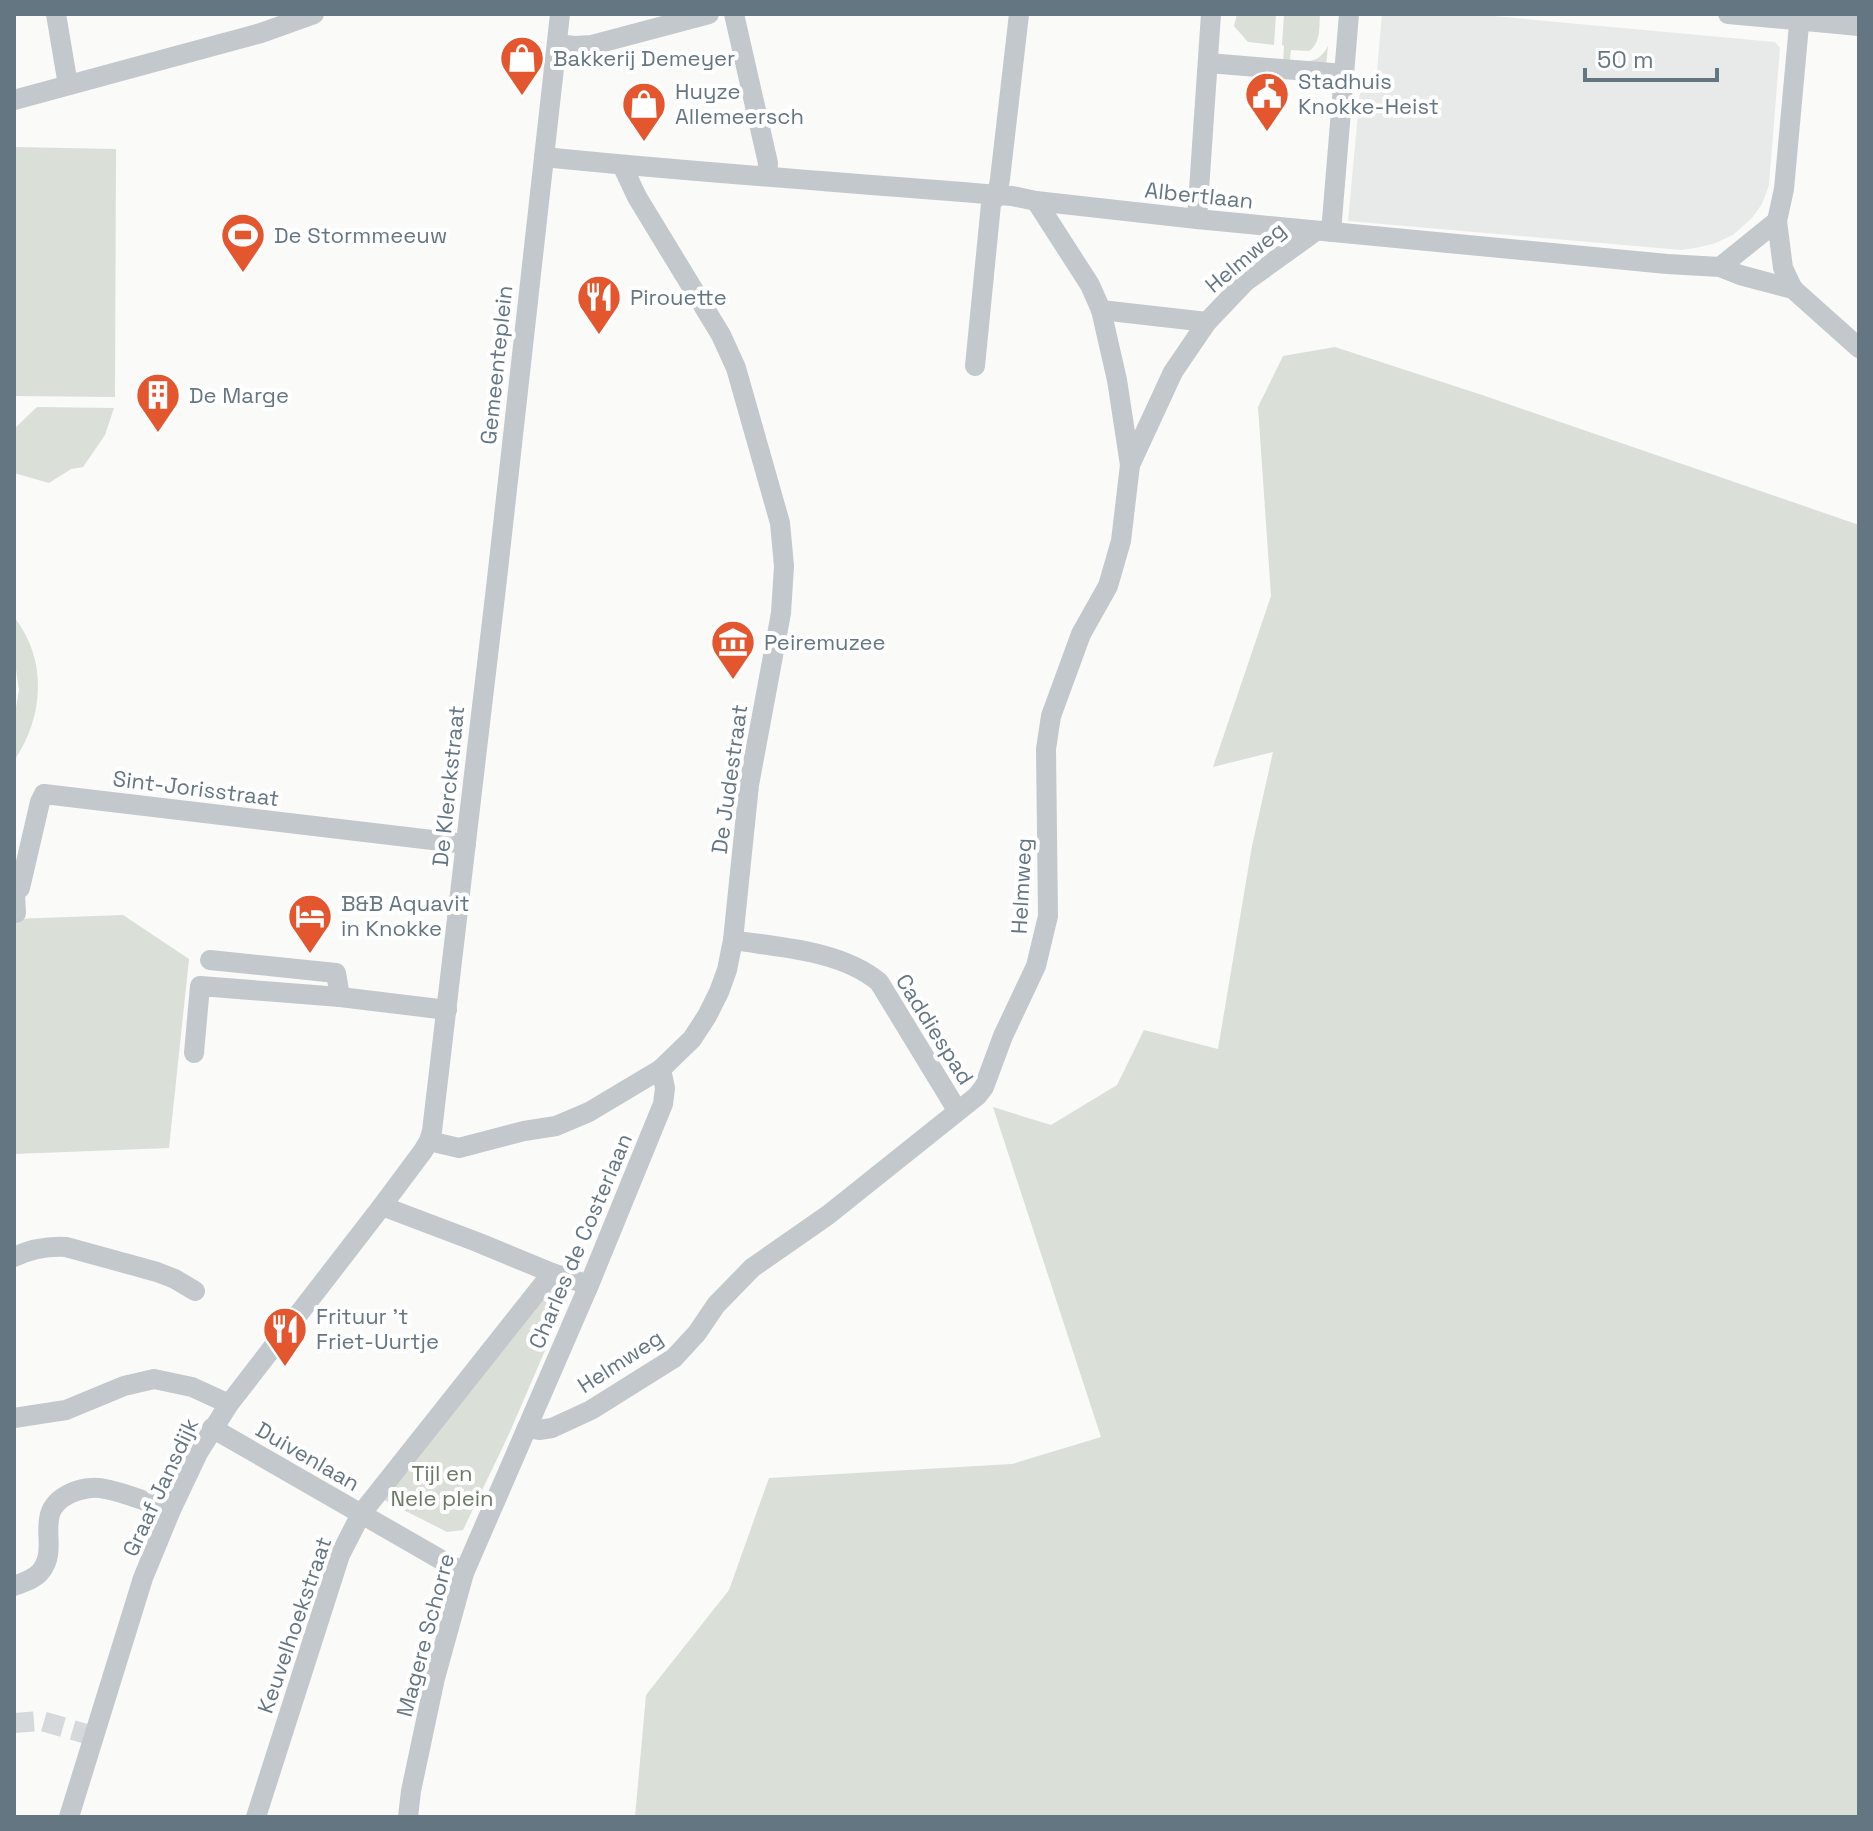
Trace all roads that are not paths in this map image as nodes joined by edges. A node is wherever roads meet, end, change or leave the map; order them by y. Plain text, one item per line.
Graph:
1 (56, 14) edge
2 (314, 14) edge
3 (560, 14) edge
4 (709, 14) edge
5 (734, 14) edge
6 (1019, 14) edge
7 (1211, 14) edge
8 (1349, 14) edge
9 (1728, 14) edge
10 (1799, 17) edge
11 (287, 18) edge
12 (1859, 26) edge
13 (557, 44) junction
14 (1208, 63) junction
15 (1344, 74) junction
16 (68, 85) junction
17 (14, 100) edge
18 (544, 157) junction
19 (622, 165) junction
20 (767, 175) junction
21 (997, 195) junction
22 (1036, 201) junction
23 (1197, 219) junction
24 (1777, 221) junction
25 (1323, 231) junction
26 (1720, 267) junction
27 (1793, 289) junction
28 (1101, 310) junction
29 (1207, 322) junction
30 (1859, 348) edge
31 (975, 366) dead end
32 (1130, 465) junction
33 (497, 579) joint
34 (466, 844) junction
35 (16, 913) dead end
36 (733, 940) junction
37 (210, 960) dead end
38 (340, 997) junction
39 (447, 1010) junction
40 (194, 1053) dead end
41 (661, 1069) junction
42 (957, 1110) junction
43 (429, 1141) junction
44 (382, 1206) junction
45 (14, 1257) edge
46 (552, 1273) junction
47 (589, 1285) junction
48 (195, 1291) dead end
49 (229, 1404) junction
50 (14, 1418) edge
51 (212, 1428) junction
52 (527, 1428) junction
53 (171, 1510) junction
54 (361, 1514) junction
55 (464, 1573) junction
56 (14, 1586) edge
57 (69, 1817) edge
58 (256, 1817) edge
59 (408, 1817) edge

1 - 16 street
2 - 11 street
3 - 13 street, Gemeenteplein
4 - 13 street
5 - 20 street
6 - 21 street
7 - 14 street
8 - 15 street
9 - 10 street
10 - 12 street
10 - 24 street
11 - 16 street
13 - 18 street, Gemeenteplein
14 - 15 street
14 - 23 street
15 - 25 street
16 - 17 street
18 - 19 street
18 - 33 street, Gemeenteplein
19 - 20 street, Albertlaan
19 - 36 street, De Judestraat
20 - 21 street, Albertlaan
21 - 22 street, Albertlaan
21 - 31 street
22 - 23 street, Albertlaan
22 - 28 street
23 - 25 street, Albertlaan
24 - 26 street
24 - 27 street
25 - 26 street, Albertlaan
25 - 29 street, Helmweg
26 - 27 street, Albertlaan
27 - 30 street, Albertlaan
28 - 29 street
28 - 32 street
29 - 32 street, Helmweg
32 - 42 street, Helmweg
33 - 34 street, De Klerckstraat
34 - 35 street, Sint-Jorisstraat
34 - 39 street, De Klerckstraat
36 - 41 street, De Judestraat
36 - 42 street, Caddiespad
37 - 38 street
38 - 39 street
38 - 40 street
39 - 43 street, De Klerckstraat
41 - 43 street, De Judestraat
41 - 47 street, Charles de Costerlaan
42 - 52 street, Helmweg
43 - 44 street, Graaf Jansdijk
44 - 46 street
44 - 49 street, Graaf Jansdijk
45 - 48 street
46 - 47 street
46 - 54 street, Keuvelhoekstraat
47 - 52 street, Charles de Costerlaan
49 - 50 street
49 - 51 street, Graaf Jansdijk
51 - 53 street, Graaf Jansdijk
51 - 54 street, Duivenlaan
52 - 55 street, Magere Schorre
53 - 56 street
53 - 57 street, Graaf Jansdijk
54 - 55 street, Duivenlaan
54 - 58 street, Keuvelhoekstraat
55 - 59 street, Magere Schorre

